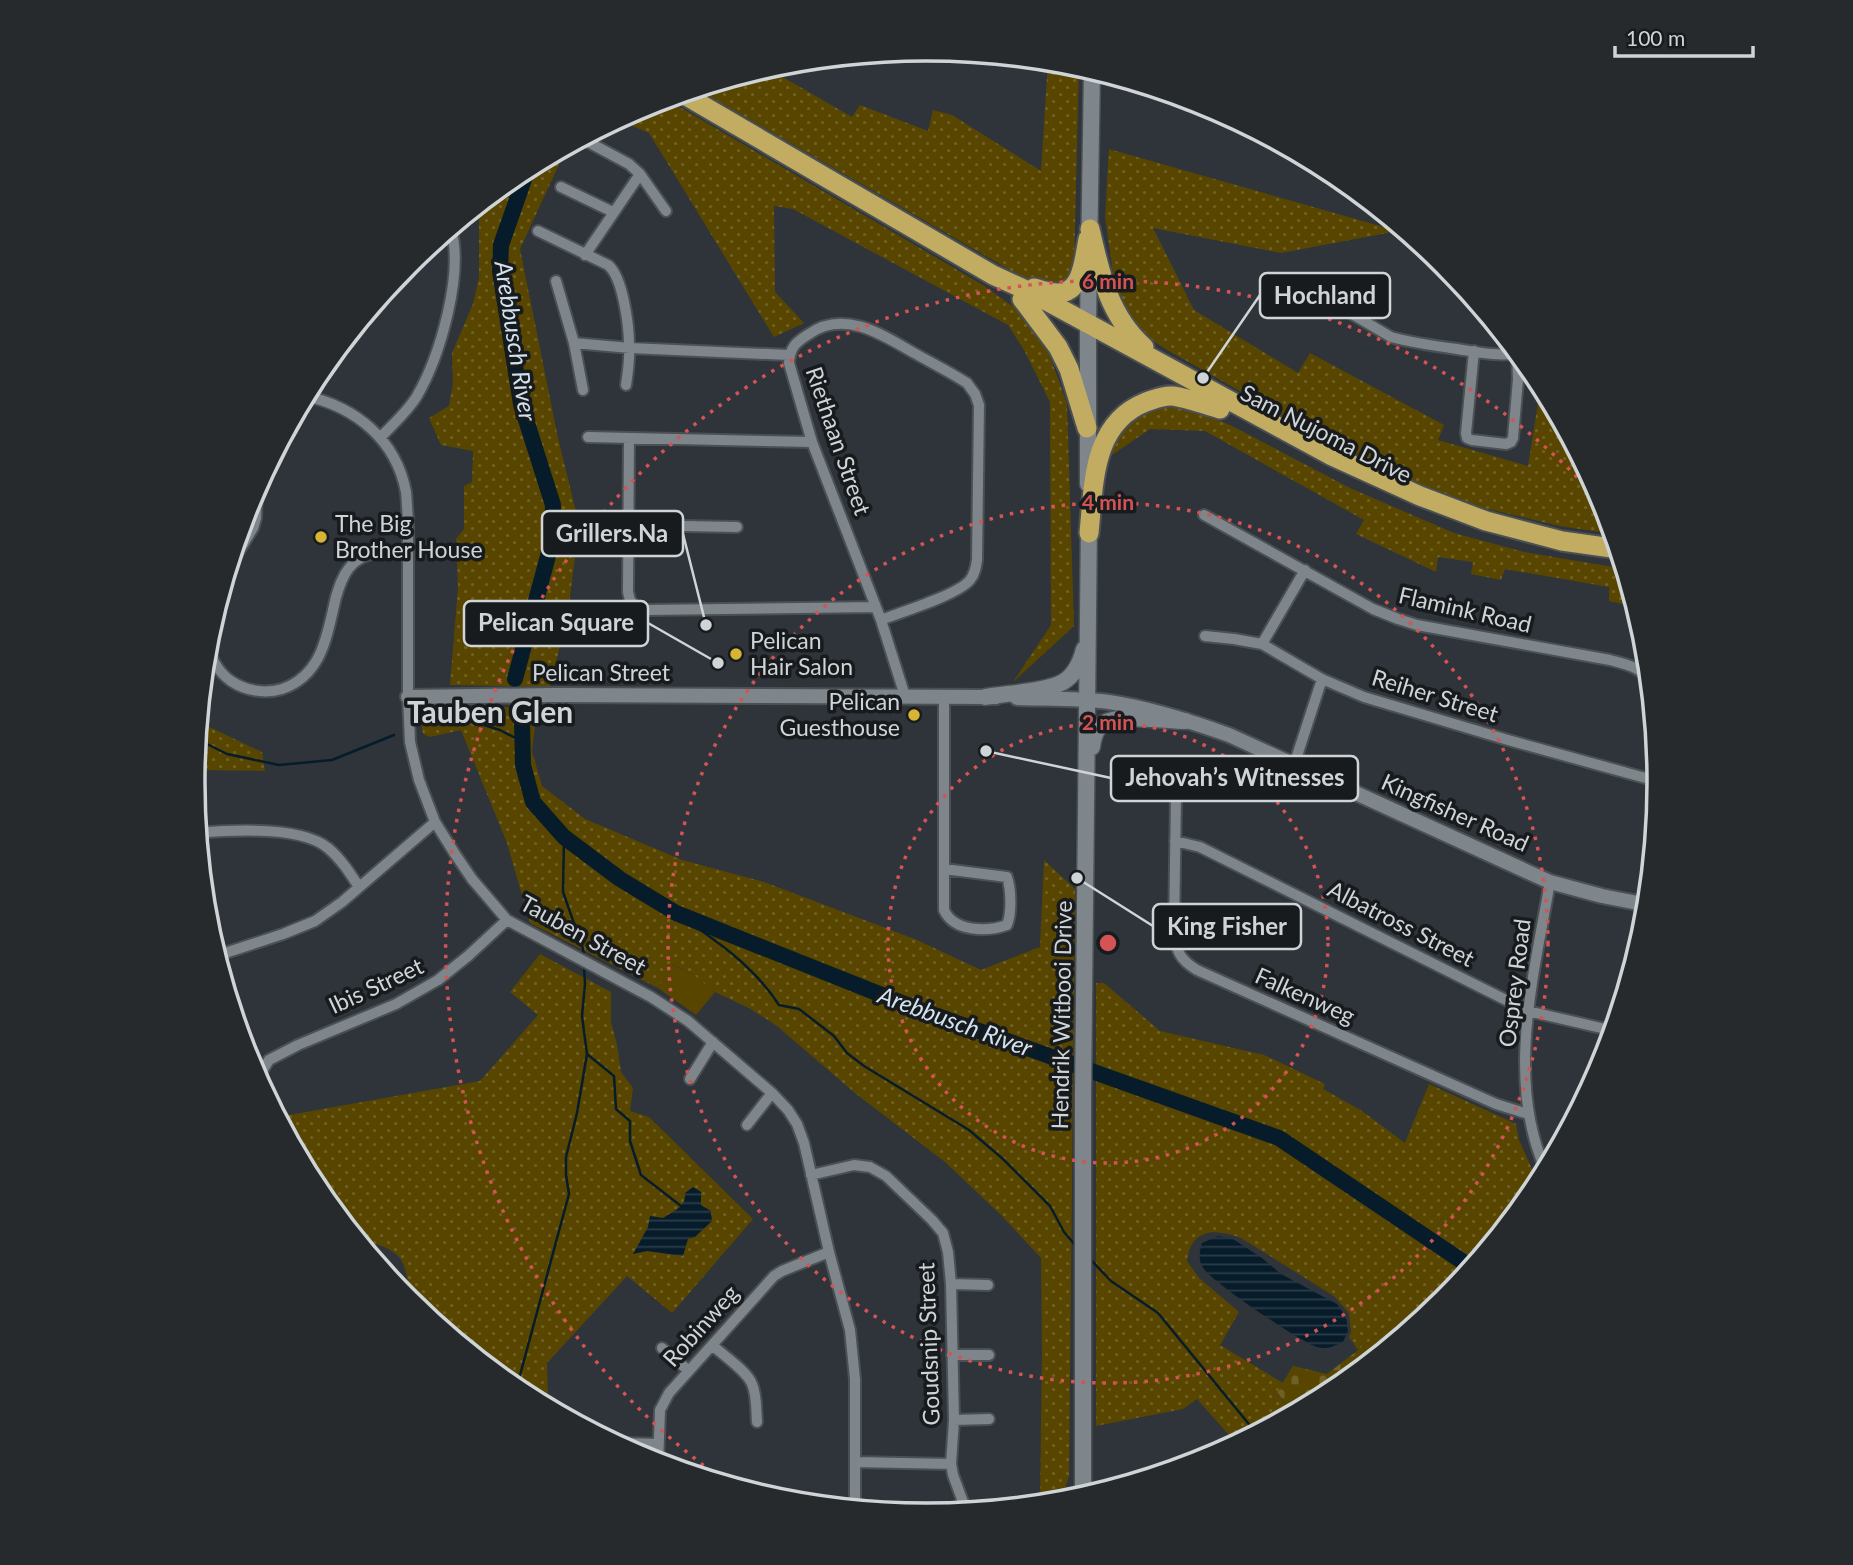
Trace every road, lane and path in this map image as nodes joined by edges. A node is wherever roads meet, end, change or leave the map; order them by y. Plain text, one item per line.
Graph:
1 (1093, 81) edge
2 (693, 101) edge
3 (592, 144) edge
4 (640, 174) junction
5 (561, 187) dead end
6 (666, 211) dead end
7 (614, 212) junction
8 (1090, 229) junction
9 (538, 230) dead end
10 (452, 239) edge
11 (585, 255) junction
12 (993, 275) junction
13 (1294, 279) dead end
14 (556, 281) dead end
15 (1022, 299) junction
16 (1088, 331) junction
17 (574, 343) junction
18 (629, 348) junction
19 (1474, 351) junction
20 (789, 355) junction
21 (1507, 355) edge
22 (1162, 363) junction
23 (1518, 370) edge
24 (626, 385) dead end
25 (583, 390) dead end
26 (317, 399) edge
27 (1220, 409) junction
28 (1087, 428) junction
29 (381, 437) junction
30 (588, 437) dead end
31 (629, 439) junction
32 (812, 442) junction
33 (1204, 515) dead end
34 (629, 525) junction
35 (737, 527) dead end
36 (1089, 533) junction
37 (1608, 548) edge
38 (408, 552) junction
39 (1612, 560) edge
40 (1305, 570) junction
41 (876, 607) junction
42 (881, 620) junction
43 (1087, 633) junction
44 (1205, 636) dead end
45 (1262, 644) junction
46 (215, 663) edge
47 (1639, 669) edge
48 (1322, 679) junction
49 (905, 696) junction
50 (944, 696) junction
51 (408, 697) junction
52 (985, 697) junction
53 (1088, 700) junction
54 (1185, 721) junction
55 (1294, 765) junction
56 (1648, 779) edge
57 (1087, 792) junction
58 (1176, 794) dead end
59 (435, 822) junction
60 (207, 833) edge
61 (1175, 841) junction
62 (944, 869) junction
63 (1550, 882) junction
64 (359, 887) junction
65 (1637, 903) edge
66 (507, 920) junction
67 (226, 953) edge
68 (1528, 1011) junction
69 (1604, 1029) edge
70 (713, 1042) junction
71 (264, 1068) edge
72 (690, 1079) dead end
73 (772, 1093) junction
74 (1528, 1114) junction
75 (747, 1125) dead end
76 (1541, 1159) edge
77 (811, 1175) junction
78 (829, 1252) junction
79 (951, 1284) junction
80 (988, 1285) dead end
81 (712, 1345) junction
82 (662, 1348) dead end
83 (952, 1355) junction
84 (989, 1355) dead end
85 (689, 1371) junction
86 (989, 1419) dead end
87 (954, 1420) junction
88 (757, 1422) dead end
89 (638, 1443) edge
90 (658, 1444) junction
91 (658, 1452) edge
92 (855, 1462) junction
93 (951, 1464) junction
94 (1083, 1486) edge
95 (855, 1500) edge
96 (963, 1502) edge

1 - 8 main road, Hendrik Witbooi Drive
2 - 12 highway, Sam Nujoma Drive
3 - 4 street
4 - 6 street
4 - 7 street
5 - 7 street
7 - 11 street
8 - 12 highway
8 - 16 main road, Hendrik Witbooi Drive
8 - 22 highway
9 - 11 street
10 - 29 street
11 - 18 street
12 - 15 highway, Sam Nujoma Drive
12 - 16 highway, Sam Nujoma Drive
13 - 19 street
14 - 17 street
15 - 16 highway, Sam Nujoma Drive
15 - 28 highway
16 - 22 highway, Sam Nujoma Drive
16 - 27 highway, Sam Nujoma Drive
16 - 28 main road, Hendrik Witbooi Drive
17 - 18 street
17 - 25 street
18 - 20 street
18 - 24 street
19 - 21 street
19 - 23 street
20 - 32 street, Riethaan Street
20 - 42 street, Riethaan Street
22 - 37 highway, Sam Nujoma Drive
26 - 29 street, Tauben Street
27 - 36 highway
27 - 39 highway, Sam Nujoma Drive
28 - 36 main road, Hendrik Witbooi Drive
29 - 38 street, Tauben Street
30 - 31 street
31 - 32 street
31 - 34 street
32 - 41 street, Riethaan Street
33 - 40 street, Flamink Road
34 - 35 street
34 - 41 street
36 - 43 main road, Hendrik Witbooi Drive
38 - 46 street
38 - 51 street, Tauben Street
40 - 45 street
40 - 47 street, Flamink Road
41 - 42 street, Riethaan Street
42 - 49 street, Riethaan Street
43 - 52 main road
43 - 53 main road, Hendrik Witbooi Drive
44 - 45 street, Reiher Street
45 - 48 street, Reiher Street
48 - 55 street
48 - 56 street, Reiher Street
49 - 50 street, Pelican Street
49 - 51 street, Pelican Street
50 - 52 street, Pelican Street
50 - 62 street
51 - 59 street, Tauben Street
52 - 53 street, Pelican Street
53 - 54 street, Kingfisher Road
53 - 57 main road, Hendrik Witbooi Drive
54 - 55 street, Kingfisher Road
54 - 57 main road
55 - 63 street, Kingfisher Road
57 - 94 main road, Hendrik Witbooi Drive
58 - 61 street, Falkenweg
59 - 64 street
59 - 66 street, Tauben Street
60 - 64 street
61 - 68 street, Albatross Street
61 - 74 street, Falkenweg
62 - 62 street
63 - 65 street, Kingfisher Road
63 - 68 street, Osprey Road
64 - 67 street
66 - 70 street, Tauben Street
66 - 71 street, Ibis Street
68 - 69 street, Albatross Street
68 - 74 street, Osprey Road
70 - 72 street
70 - 73 street, Tauben Street
73 - 75 street
73 - 77 street, Tauben Street
74 - 76 street, Osprey Road
77 - 78 street, Tauben Street
77 - 79 street, Goudsnip Street
78 - 81 street, Robinweg
78 - 92 street, Tauben Street
79 - 80 street
79 - 83 street, Goudsnip Street
81 - 85 street, Robinweg
81 - 88 street
82 - 85 street
83 - 84 street
83 - 87 street, Goudsnip Street
85 - 90 street, Robinweg
86 - 87 street
87 - 93 street, Goudsnip Street
89 - 90 street
90 - 91 street, Robinweg
92 - 93 street
92 - 95 street, Tauben Street
93 - 96 street, Goudsnip Street

